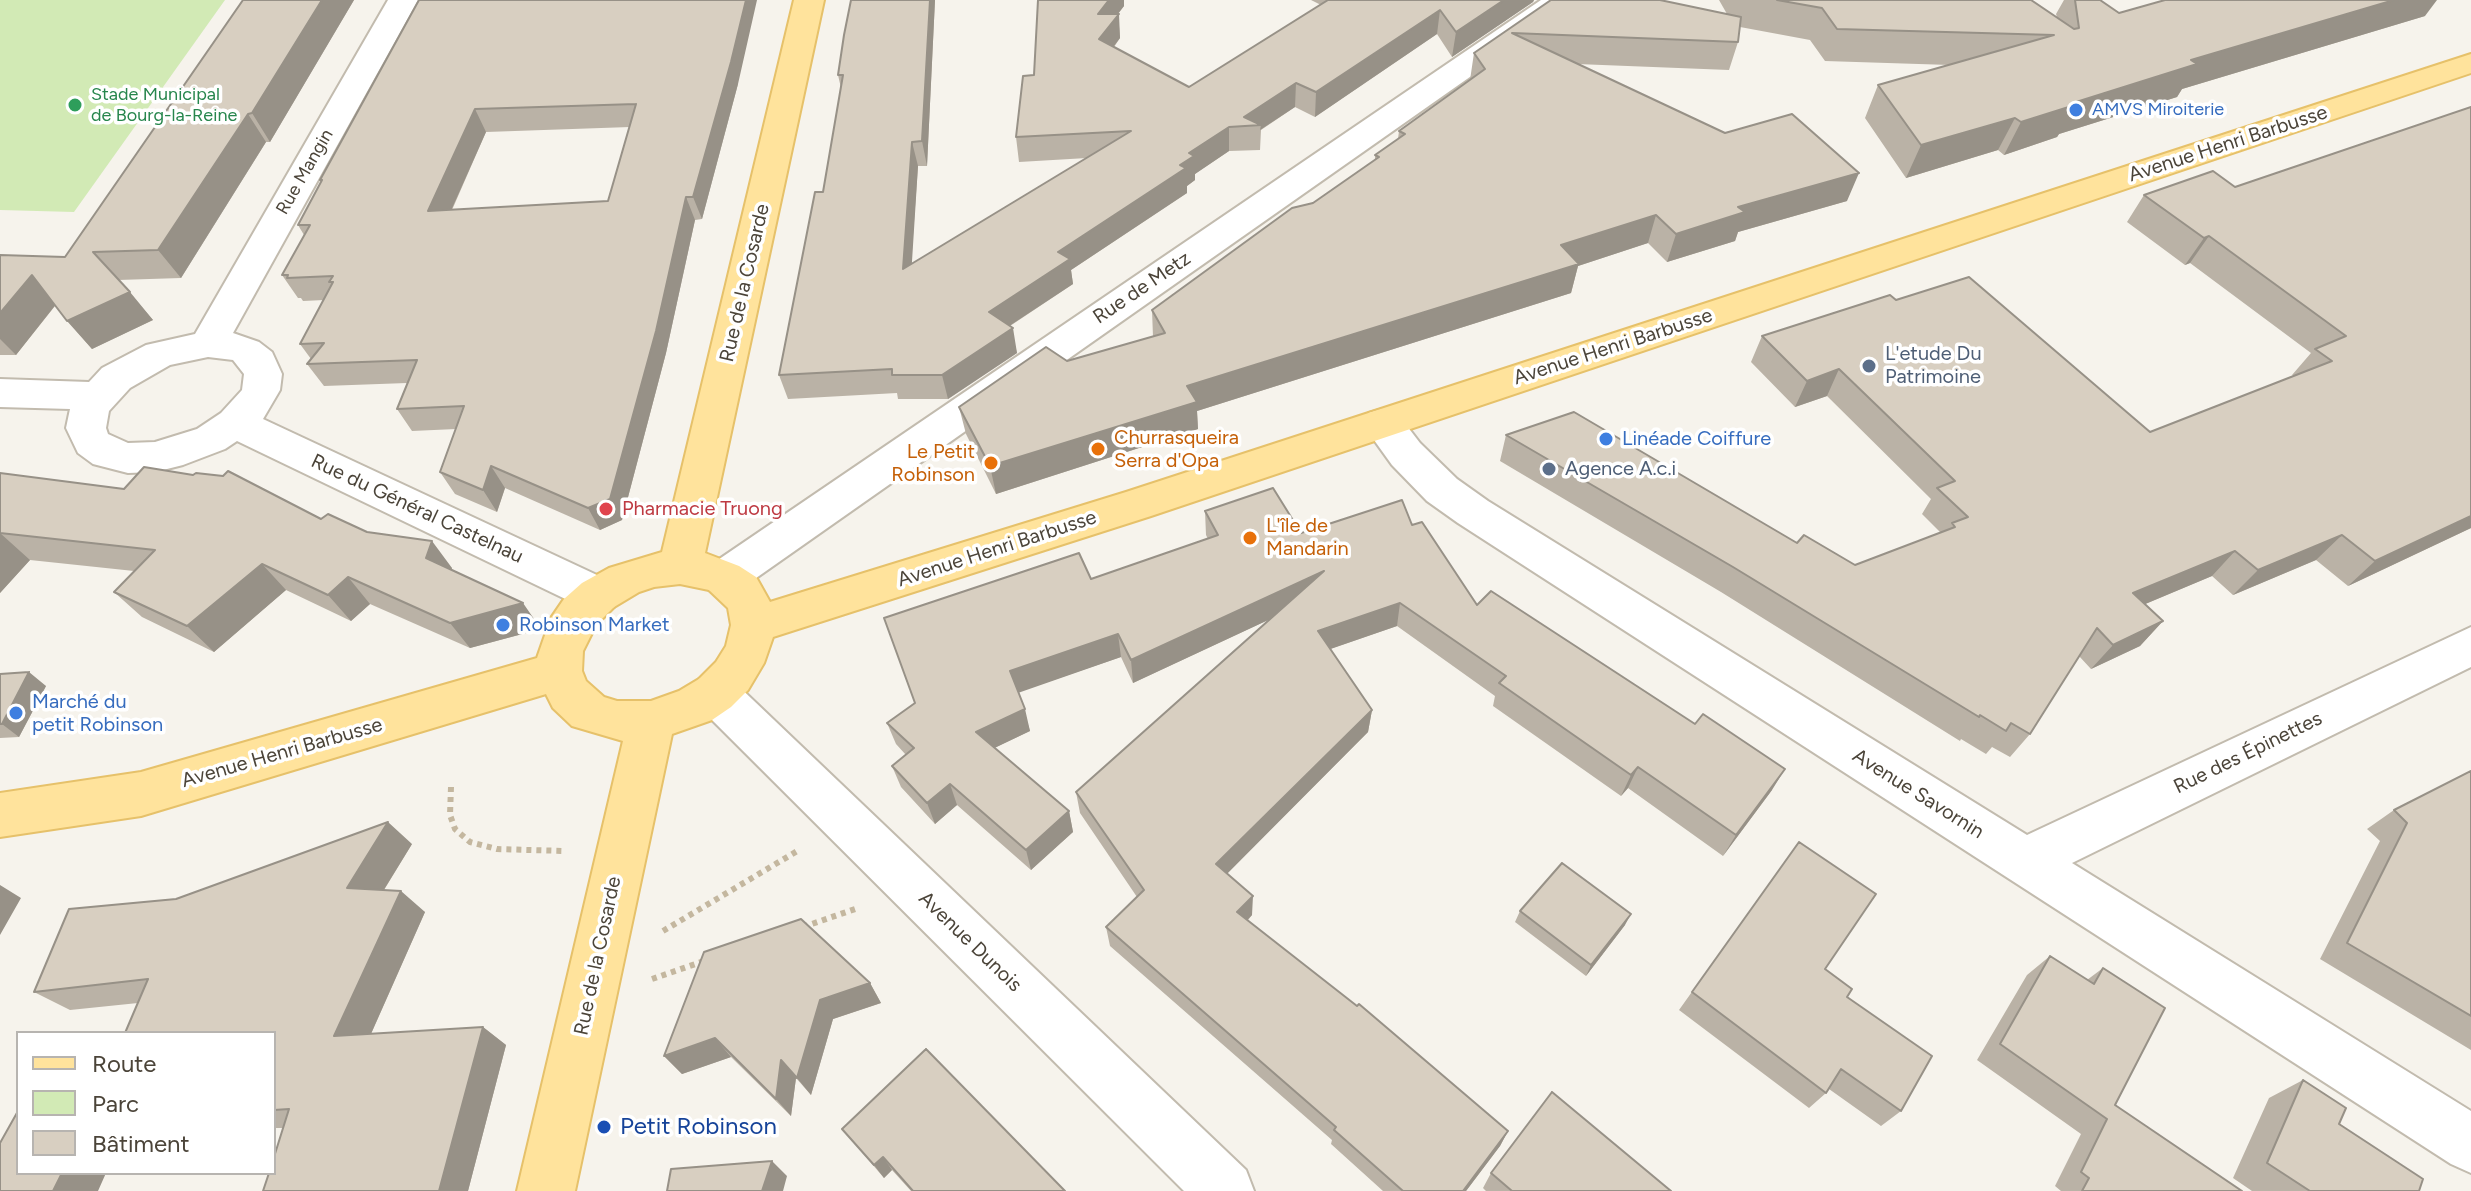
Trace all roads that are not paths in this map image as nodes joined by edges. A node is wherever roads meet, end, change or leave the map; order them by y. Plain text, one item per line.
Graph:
1 (403, 0) edge
2 (809, 0) edge
3 (1561, 0) edge
4 (2471, 63) edge
5 (208, 344) junction
6 (0, 393) edge
7 (98, 396) junction
8 (235, 423) junction
9 (1383, 423) junction
10 (680, 567) junction
11 (724, 578) junction
12 (598, 595) junction
13 (753, 625) junction
14 (2471, 646) edge
15 (559, 671) junction
16 (715, 693) junction
17 (651, 721) junction
18 (0, 815) edge
19 (2025, 861) junction
20 (2471, 1144) edge
21 (546, 1191) edge
22 (1225, 1191) edge

1 - 5 street, Rue Mangin
2 - 10 main road, Rue de la Cosarde
3 - 11 street, Rue de Metz
4 - 9 main road, Avenue Henri Barbusse
5 - 7 street
5 - 8 street
6 - 7 street
7 - 8 street
8 - 12 street, Rue du Général Castelnau
9 - 13 main road, Avenue Henri Barbusse
9 - 19 street, Avenue Savornin
10 - 11 main road
10 - 12 main road
11 - 13 main road
12 - 15 main road
13 - 16 main road
14 - 19 street, Rue des Épinettes
15 - 17 main road
15 - 18 main road, Avenue Henri Barbusse
16 - 17 main road
16 - 22 street, Avenue Dunois
17 - 21 main road, Rue de la Cosarde
19 - 20 street, Avenue Savornin

